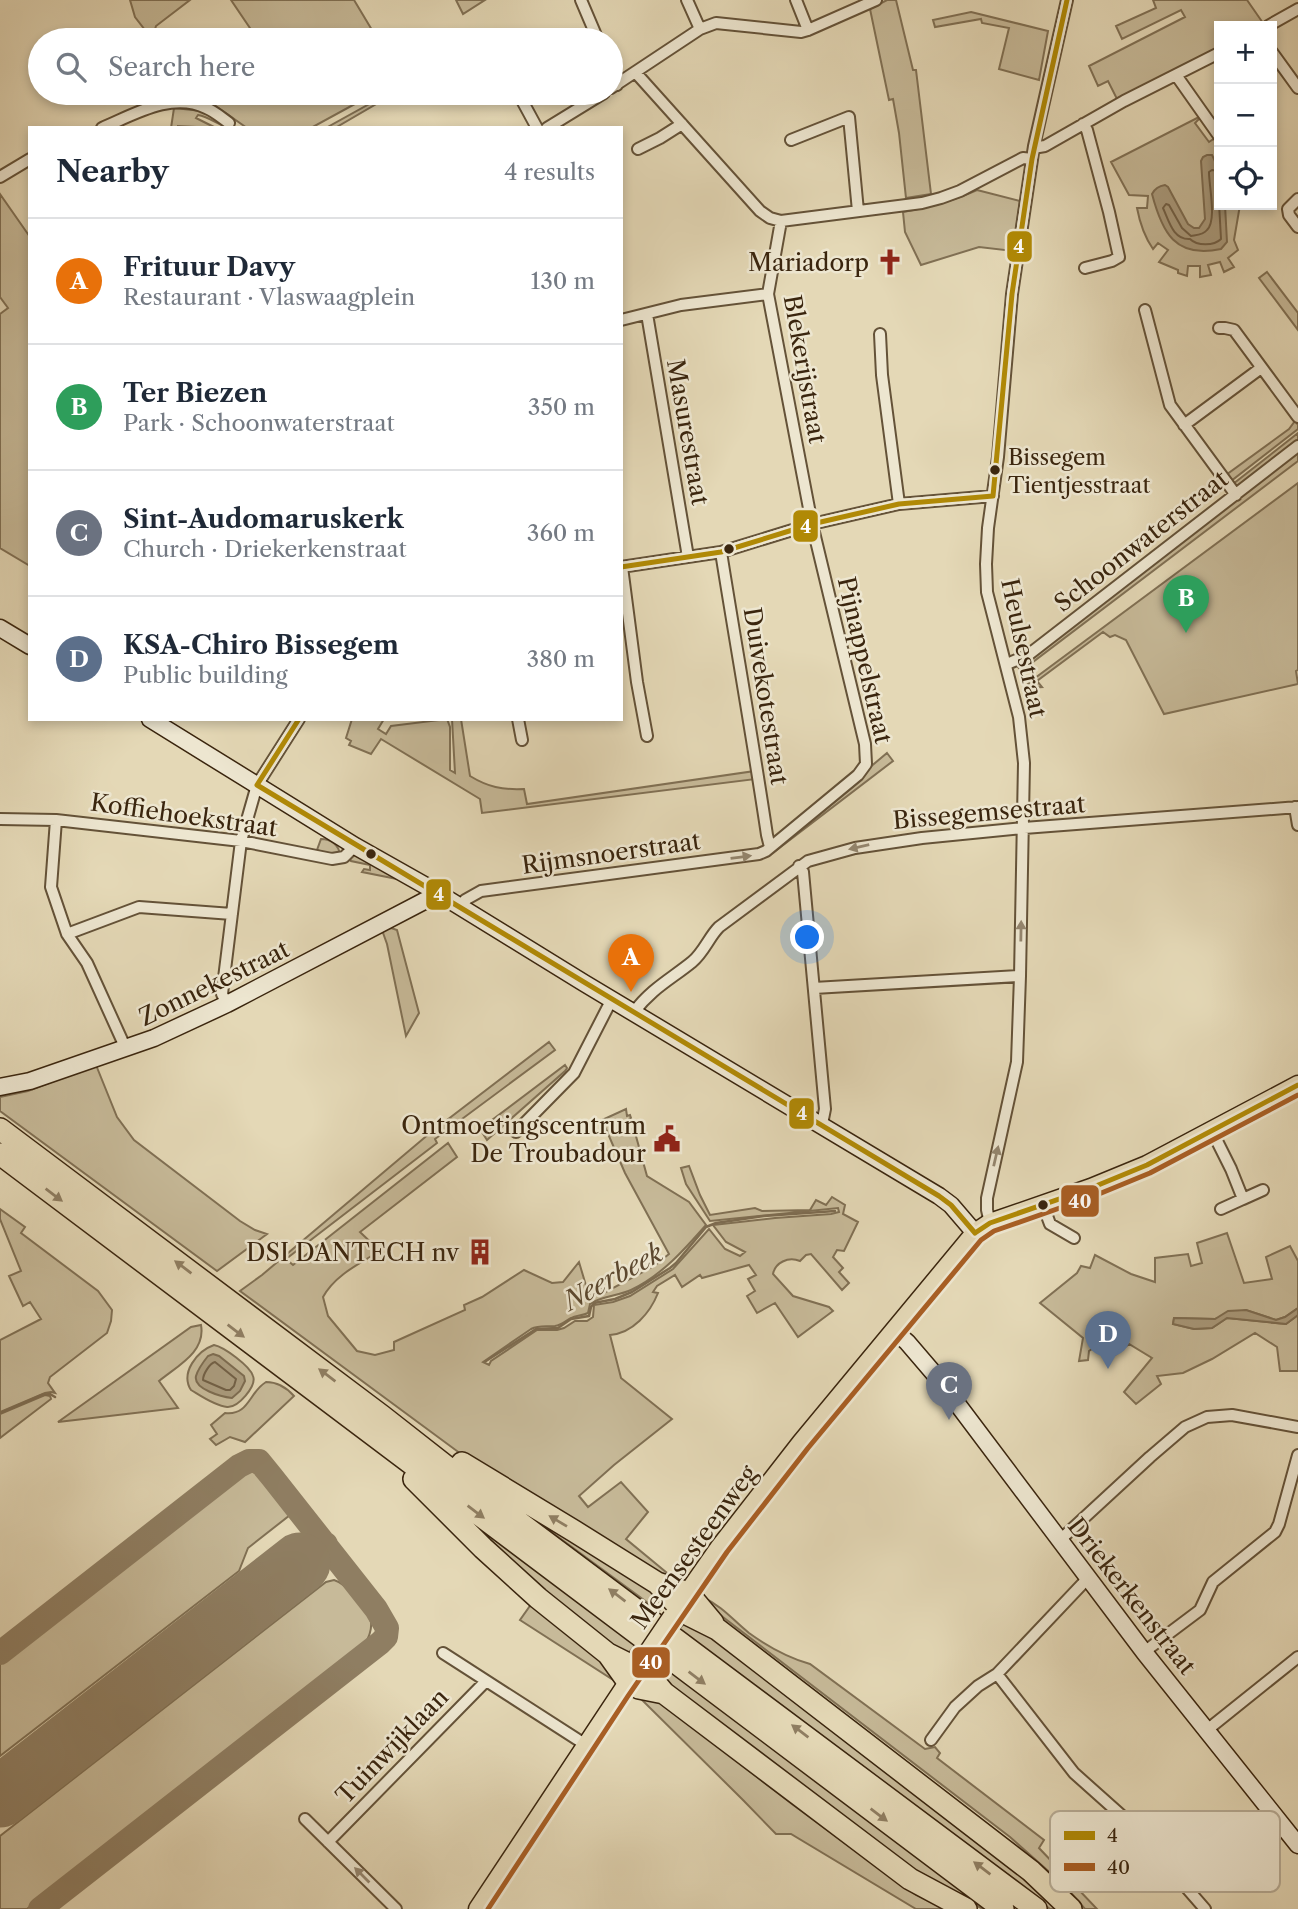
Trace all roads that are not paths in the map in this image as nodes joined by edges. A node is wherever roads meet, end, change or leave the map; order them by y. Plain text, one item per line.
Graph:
1 (581, 0) edge
2 (687, 0) edge
3 (796, 0) edge
4 (876, 0) edge
5 (1067, 0) edge
6 (1298, 9) edge
7 (1277, 21) edge
8 (593, 28) edge
9 (700, 29) junction
10 (808, 30) junction
11 (1214, 56) edge
12 (1277, 59) edge
13 (636, 73) junction
14 (1176, 75) junction
15 (623, 81) edge
16 (1298, 88) edge
17 (157, 105) edge
18 (196, 105) edge
19 (525, 105) edge
20 (584, 105) edge
21 (862, 111) dead end
22 (849, 117) junction
23 (229, 123) dead end
24 (682, 124) junction
25 (1083, 124) junction
26 (107, 126) edge
27 (536, 126) edge
28 (550, 126) edge
29 (1214, 129) edge
30 (792, 140) dead end
31 (1034, 146) junction
32 (638, 149) dead end
33 (1032, 159) junction
34 (28, 160) edge
35 (0, 177) edge
36 (1298, 200) edge
37 (858, 211) junction
38 (781, 221) junction
39 (1298, 227) edge
40 (1085, 268) dead end
41 (768, 294) junction
42 (1145, 310) dead end
43 (647, 314) junction
44 (623, 320) edge
45 (1219, 328) dead end
46 (880, 334) dead end
47 (1261, 368) junction
48 (1298, 417) edge
49 (1184, 425) junction
50 (1298, 446) edge
51 (1236, 495) junction
52 (993, 496) junction
53 (899, 504) junction
54 (813, 524) junction
55 (721, 552) junction
56 (688, 557) junction
57 (623, 567) edge
58 (623, 575) edge
59 (0, 628) edge
60 (28, 645) edge
61 (1006, 664) junction
62 (152, 721) edge
63 (298, 721) edge
64 (518, 721) edge
65 (647, 736) dead end
66 (522, 740) dead end
67 (257, 785) junction
68 (1297, 807) edge
69 (0, 819) edge
70 (56, 820) junction
71 (1298, 825) edge
72 (1024, 828) junction
73 (241, 841) junction
74 (355, 846) junction
75 (770, 847) junction
76 (799, 866) junction
77 (433, 890) junction
78 (461, 907) junction
79 (232, 914) junction
80 (67, 934) junction
81 (1020, 976) junction
82 (814, 988) junction
83 (612, 999) junction
84 (227, 1004) junction
85 (634, 1012) junction
86 (126, 1049) junction
87 (1298, 1085) edge
88 (0, 1087) edge
89 (821, 1124) junction
90 (1212, 1131) junction
91 (516, 1132) dead end
92 (1, 1136) edge
93 (1264, 1190) dead end
94 (1244, 1199) junction
95 (1043, 1205) junction
96 (1221, 1209) dead end
97 (990, 1223) junction
98 (975, 1233) junction
99 (1074, 1238) dead end
100 (894, 1331) junction
101 (382, 1416) junction
102 (363, 1426) junction
103 (1298, 1427) edge
104 (1298, 1455) edge
105 (1060, 1540) junction
106 (1088, 1578) junction
107 (679, 1606) junction
108 (1144, 1652) junction
109 (443, 1653) dead end
110 (1298, 1657) edge
111 (637, 1669) junction
112 (997, 1674) junction
113 (486, 1681) junction
114 (1207, 1730) junction
115 (931, 1740) dead end
116 (586, 1745) junction
117 (1117, 1811) edge
118 (1271, 1811) edge
119 (305, 1819) dead end
120 (1280, 1822) edge
121 (328, 1842) junction
122 (1298, 1845) edge
123 (1050, 1889) edge
124 (1053, 1892) edge
125 (1190, 1892) edge
126 (396, 1909) edge
127 (478, 1909) edge
128 (966, 1909) edge
129 (1003, 1909) edge
130 (1036, 1909) edge
131 (1071, 1909) edge
132 (1205, 1909) edge

1 - 8 street
2 - 9 street
3 - 10 street
4 - 10 street
5 - 31 street, Heulsestraat
6 - 7 street
9 - 10 street
9 - 13 street
11 - 14 street
12 - 16 street
13 - 15 street
13 - 24 street
14 - 25 street
14 - 29 street
17 - 26 street
18 - 23 street
19 - 27 street
20 - 28 street
21 - 22 street
22 - 30 street
22 - 37 street
24 - 32 street
24 - 38 street
25 - 31 street
25 - 40 street
31 - 33 street, Heulsestraat
33 - 37 street
33 - 52 street, Heulsestraat
34 - 35 street
36 - 39 street
37 - 38 street
38 - 41 street, Blekerijstraat
41 - 43 street
41 - 54 street, Blekerijstraat
42 - 49 street
43 - 44 street
43 - 56 street, Masurestraat
45 - 47 street
46 - 53 street
47 - 48 street
47 - 49 street
49 - 51 street
50 - 51 street, Schoonwaterstraat
51 - 61 street, Schoonwaterstraat
52 - 53 street
52 - 61 street, Heulsestraat
53 - 54 street
54 - 55 street
54 - 75 street, Pijnappelstraat
55 - 56 street
55 - 75 street, Duivekotestraat
56 - 57 street
58 - 65 street
59 - 60 street
61 - 72 street, Heulsestraat
62 - 67 street
63 - 67 street
64 - 66 street
67 - 73 street
67 - 74 street
68 - 71 street
68 - 72 street, Bissegemsestraat
69 - 70 street, Koffiehoekstraat
70 - 73 street, Koffiehoekstraat
70 - 80 street
72 -> 76 street, Bissegemsestraat
81 -> 72 street, Heulsestraat
73 - 74 street, Koffiehoekstraat
73 - 79 street
74 - 77 street
78 -> 75 street, Rijmsnoerstraat
76 - 82 street
76 - 85 street, Bissegemsestraat
77 - 78 street
77 - 84 street, Zonnekestraat
78 - 83 street
79 - 80 street
79 - 84 street
80 - 86 street
81 - 82 street
97 -> 81 street, Heulsestraat
82 - 89 street
83 - 85 street
83 - 91 street
84 - 86 street, Zonnekestraat
85 - 89 street
86 - 88 street, Zonnekestraat
87 - 90 main road
89 - 98 street
90 - 94 street
90 - 95 main road
101 -> 92 highway
92 -> 102 highway
93 - 94 street
94 - 96 street
95 - 97 main road
95 - 99 street
97 - 98 main road
98 - 100 main road
100 - 105 street, Driekerkenstraat
100 - 107 main road, Meensesteenweg
107 -> 101 highway
130 -> 101 highway
102 - 111 highway
102 -> 129 highway
103 - 105 street
104 - 108 street
105 - 106 street, Driekerkenstraat
106 - 108 street, Driekerkenstraat
106 - 112 street
107 - 111 main road, Meensesteenweg, bridge
107 - 123 highway
108 - 114 street, Driekerkenstraat
109 - 113 street, Tuinwijklaan
110 - 114 street
111 - 116 main road, Meensesteenweg
111 - 128 highway
112 - 115 street
112 - 117 street
113 - 116 street, Tuinwijklaan
113 - 121 street, Tuinwijklaan
114 - 118 street, Driekerkenstraat
116 - 127 main road, Meensesteenweg
119 - 121 street
120 - 122 street, Driekerkenstraat
126 -> 121 street
124 - 131 highway
125 - 132 street

